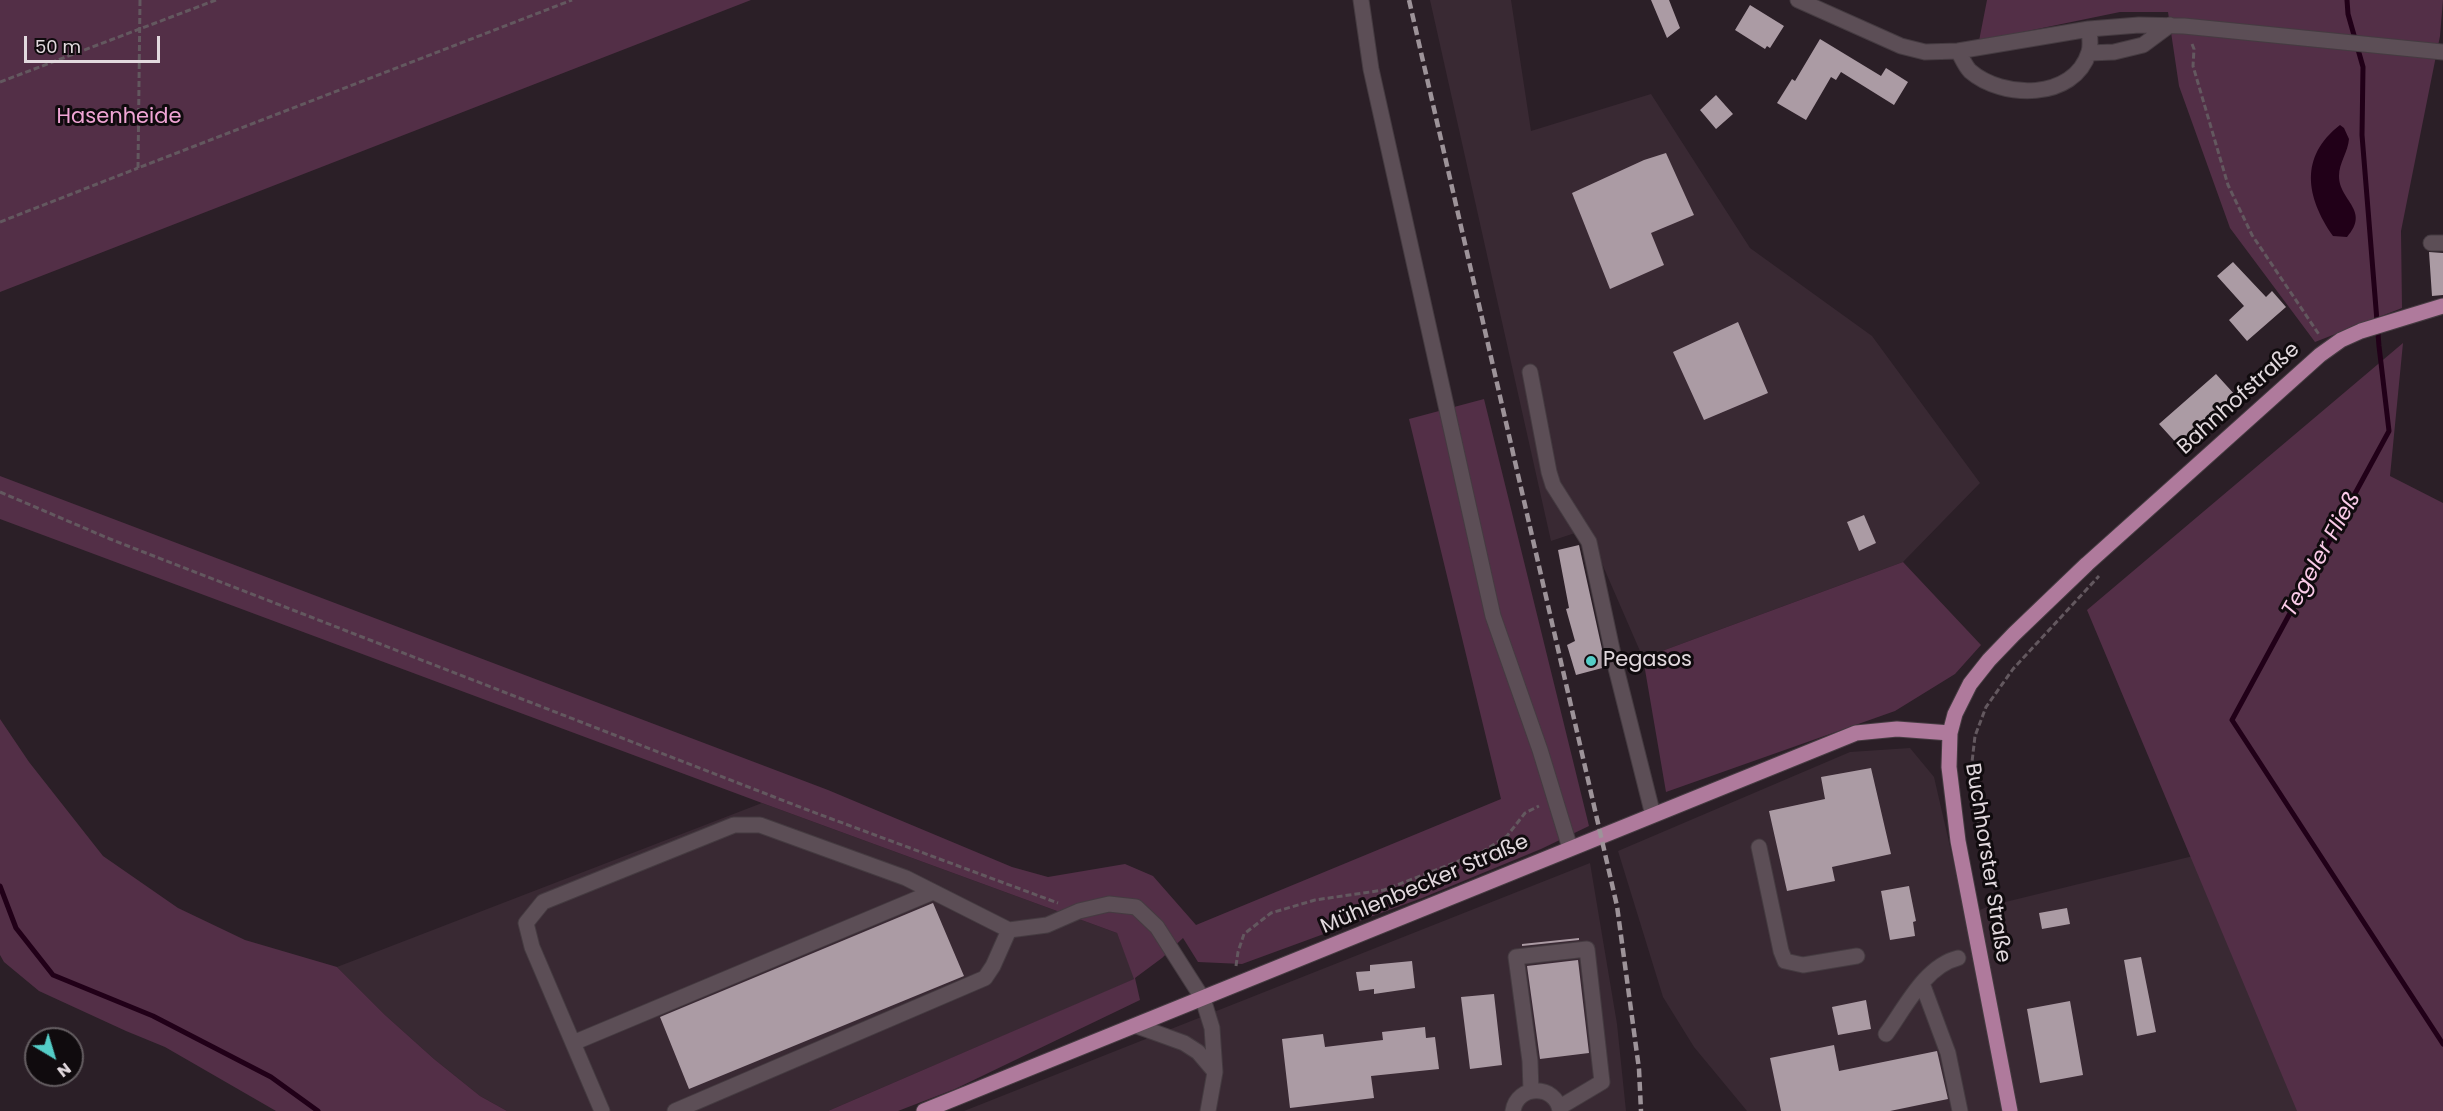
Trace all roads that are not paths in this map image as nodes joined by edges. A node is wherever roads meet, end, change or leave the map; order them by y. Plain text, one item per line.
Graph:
1 (1361, 0) edge
2 (1798, 0) edge
3 (2177, 26) junction
4 (2089, 29) junction
5 (1958, 51) junction
6 (2443, 52) edge
7 (2089, 53) junction
8 (2443, 306) edge
9 (1530, 372) dead end
10 (2087, 564) joint
11 (1950, 733) junction
12 (1653, 815) junction
13 (1759, 847) dead end
14 (1570, 848) junction
15 (933, 892) junction
16 (1009, 930) junction
17 (1857, 956) dead end
18 (1958, 958) dead end
19 (1923, 983) junction
20 (1203, 999) junction
21 (1137, 1026) junction
22 (1886, 1034) dead end
23 (573, 1043) junction
24 (1215, 1072) junction
25 (1531, 1090) junction
26 (1956, 1091) junction
27 (1560, 1109) edge
28 (602, 1111) edge
29 (675, 1111) edge
30 (924, 1111) edge
31 (1208, 1111) edge
32 (1513, 1111) edge
33 (1954, 1111) edge
34 (1960, 1111) edge
35 (2010, 1111) edge

1 - 14 street
2 - 5 street
3 - 4 street
3 - 6 street
3 - 7 street
4 - 5 street
4 - 7 street
5 - 7 street
8 - 10 main road, Bahnhofstraße
9 - 12 street
10 - 11 main road, Buchhorster Straße
11 - 12 main road, Mühlenbecker Straße
11 - 35 main road, Buchhorster Straße
12 - 14 main road, Mühlenbecker Straße
13 - 17 street
14 - 20 main road, Mühlenbecker Straße
15 - 16 street
15 - 23 street
15 - 23 street
16 - 20 street
16 - 29 street
18 - 19 street
19 - 22 street
19 - 26 street
20 - 21 main road, Mühlenbecker Straße
20 - 24 street
21 - 24 street
21 - 30 main road, Mühlenbecker Straße
23 - 28 street
24 - 31 street
25 - 27 street
25 - 27 street
25 - 32 street
26 - 33 street
26 - 34 street

